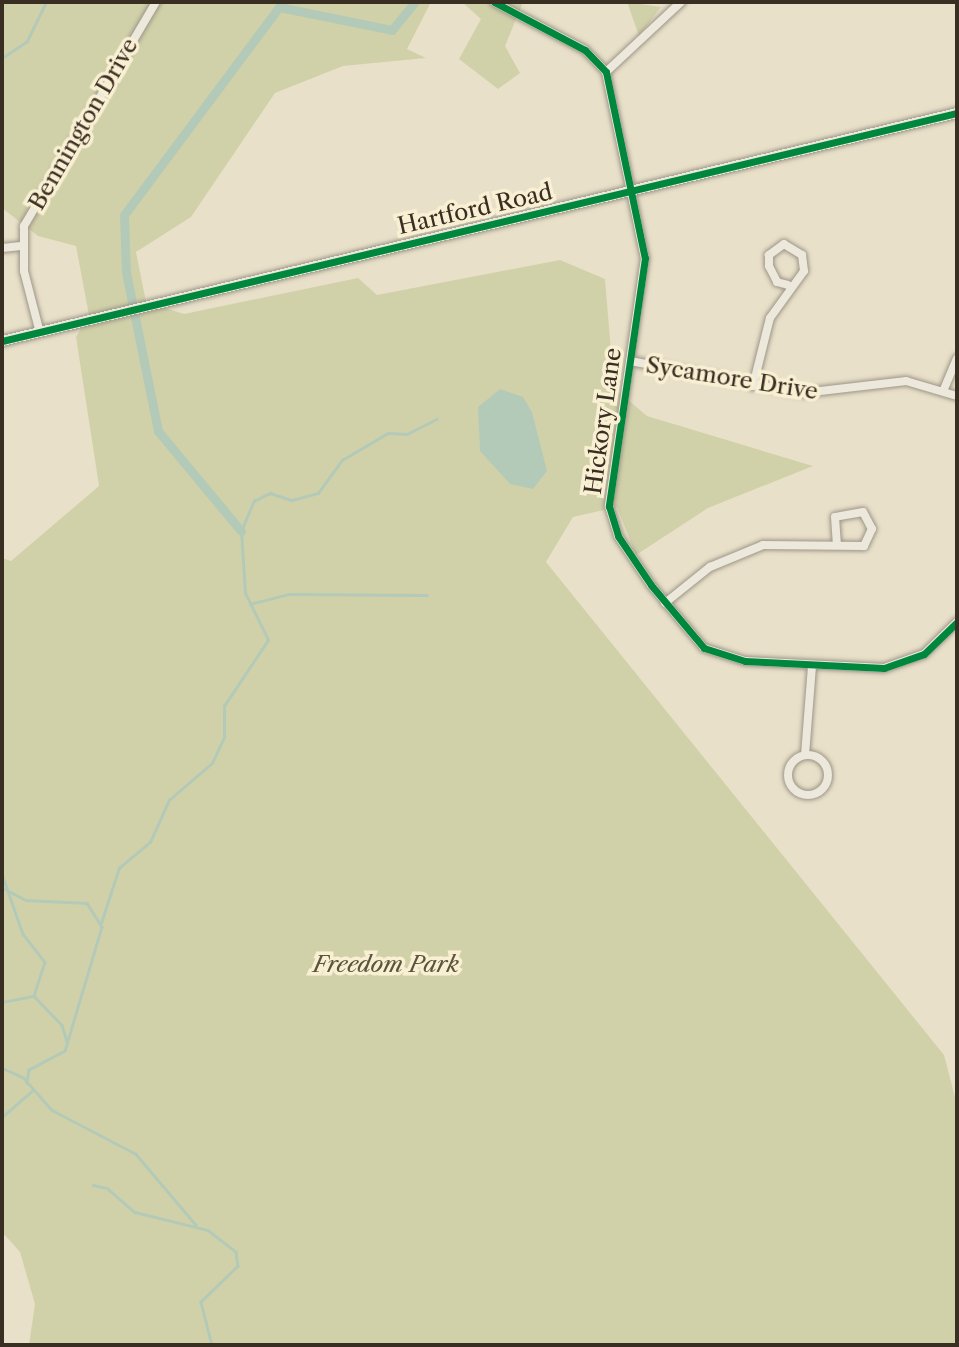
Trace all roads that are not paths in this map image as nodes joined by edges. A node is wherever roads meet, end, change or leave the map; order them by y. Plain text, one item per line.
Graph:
1 (156, 2) edge
2 (494, 2) edge
3 (681, 2) edge
4 (606, 72) junction
5 (957, 113) edge
6 (632, 192) junction
7 (21, 246) junction
8 (2, 248) edge
9 (788, 285) junction
10 (40, 333) junction
11 (2, 341) edge
12 (957, 359) edge
13 (630, 361) junction
14 (753, 386) junction
15 (944, 389) junction
16 (957, 396) edge
17 (837, 544) junction
18 (665, 603) junction
19 (957, 622) edge
20 (812, 666) junction
21 (806, 755) junction

1 - 7 street, Bennington Drive
2 - 4 street
3 - 4 street
4 - 6 street, Hickory Lane
5 - 6 street, Hartford Road
6 - 10 street, Hartford Road
6 - 13 street, Hickory Lane
7 - 8 street
7 - 10 street, Bennington Drive
9 - 9 street
9 - 14 street
10 - 11 street, Hartford Road
12 - 15 street
13 - 14 street, Sycamore Drive
13 - 18 street, Hickory Lane
14 - 15 street, Sycamore Drive
15 - 16 street, Sycamore Drive
17 - 17 street
17 - 18 street
18 - 20 street, Hickory Lane
19 - 20 street, Hickory Lane
20 - 21 street
21 - 21 street

